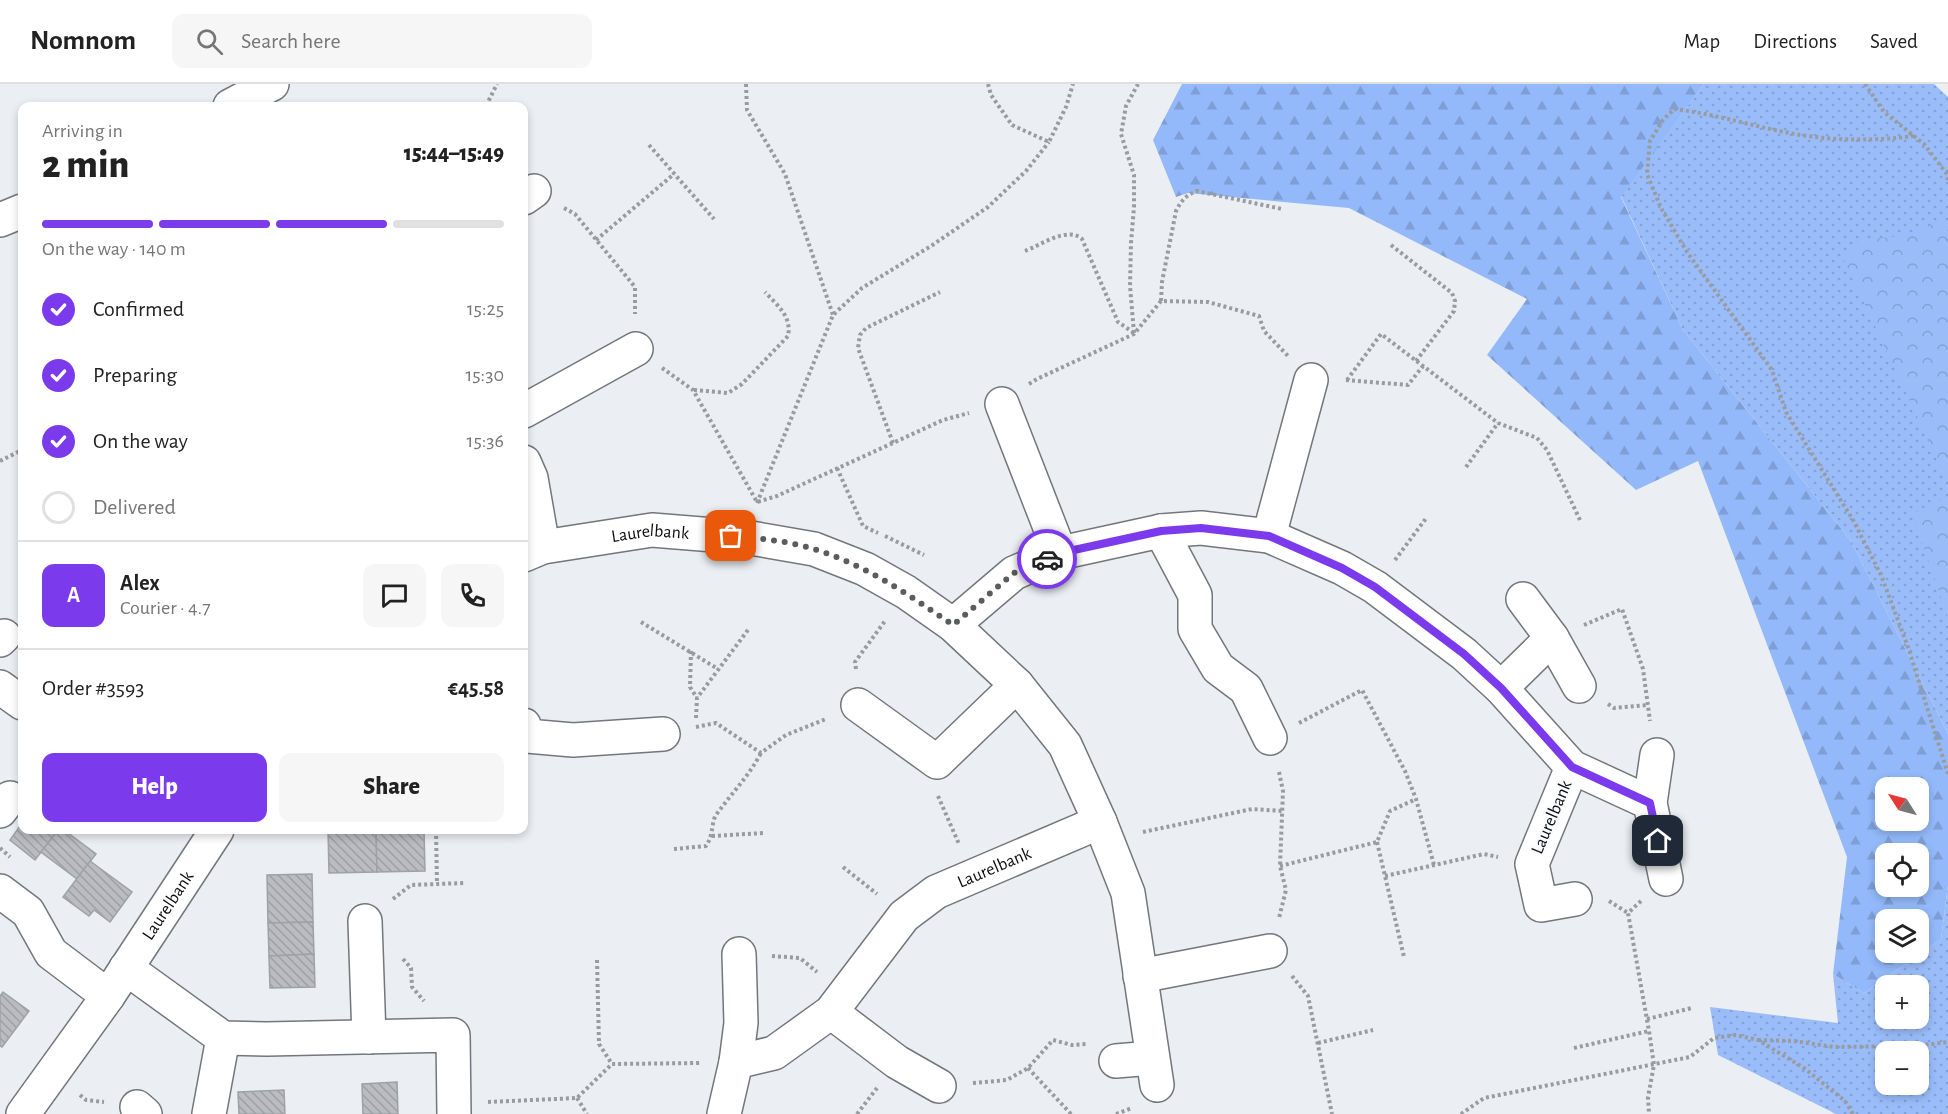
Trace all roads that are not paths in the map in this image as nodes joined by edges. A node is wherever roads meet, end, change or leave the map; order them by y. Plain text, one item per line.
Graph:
1 (272, 84) edge
2 (238, 102) edge
3 (18, 213) edge
4 (0, 220) edge
5 (636, 349) road end
6 (1311, 380) road end
7 (1002, 404) road end
8 (528, 409) edge
9 (528, 471) edge
10 (1161, 531) junction
11 (1269, 536) junction
12 (533, 551) edge
13 (1060, 553) junction
14 (1523, 599) dead end
15 (953, 625) junction
16 (1552, 638) junction
17 (1017, 685) junction
18 (1580, 686) dead end
19 (0, 687) edge
20 (1501, 688) junction
21 (18, 700) edge
22 (858, 705) road end
23 (528, 733) edge
24 (663, 735) dead end
25 (1270, 738) road end
26 (1657, 755) road end
27 (1572, 767) junction
28 (1650, 803) junction
29 (1103, 831) junction
30 (206, 834) edge
31 (1666, 879) road end
32 (0, 891) edge
33 (1575, 899) dead end
34 (365, 921) road end
35 (1270, 951) road end
36 (739, 954) road end
37 (126, 968) junction
38 (1140, 976) junction
39 (108, 996) junction
40 (838, 1003) junction
41 (369, 1037) junction
42 (223, 1038) junction
43 (1116, 1061) road end
44 (736, 1062) junction
45 (939, 1086) road end
46 (454, 1109) edge
47 (23, 1114) edge
48 (209, 1114) edge
49 (724, 1114) edge

1 - 2 street
3 - 4 street
5 - 8 street
6 - 11 street
7 - 13 street
9 - 12 street, Laurelbank
10 - 11 street, Laurelbank
10 - 13 street, Laurelbank
10 - 25 street
11 - 20 street, Laurelbank
12 - 15 street, Laurelbank
13 - 15 street, Laurelbank
14 - 16 street
15 - 17 street, Laurelbank
16 - 18 street
16 - 20 street
17 - 22 street
17 - 29 street, Laurelbank
19 - 21 street
20 - 27 street, Laurelbank
23 - 24 street
26 - 28 street
27 - 28 street, Laurelbank
27 - 33 street, Laurelbank
28 - 31 street
29 - 38 street, Laurelbank
29 - 40 street, Laurelbank
30 - 37 street, Laurelbank
32 - 39 street
34 - 41 street
35 - 38 street
36 - 44 street
37 - 39 street, Laurelbank
37 - 42 street
38 - 43 street, Laurelbank
39 - 47 street, Laurelbank
40 - 44 street, Laurelbank
40 - 45 street
41 - 42 street
41 - 46 street
42 - 48 street
44 - 49 street

